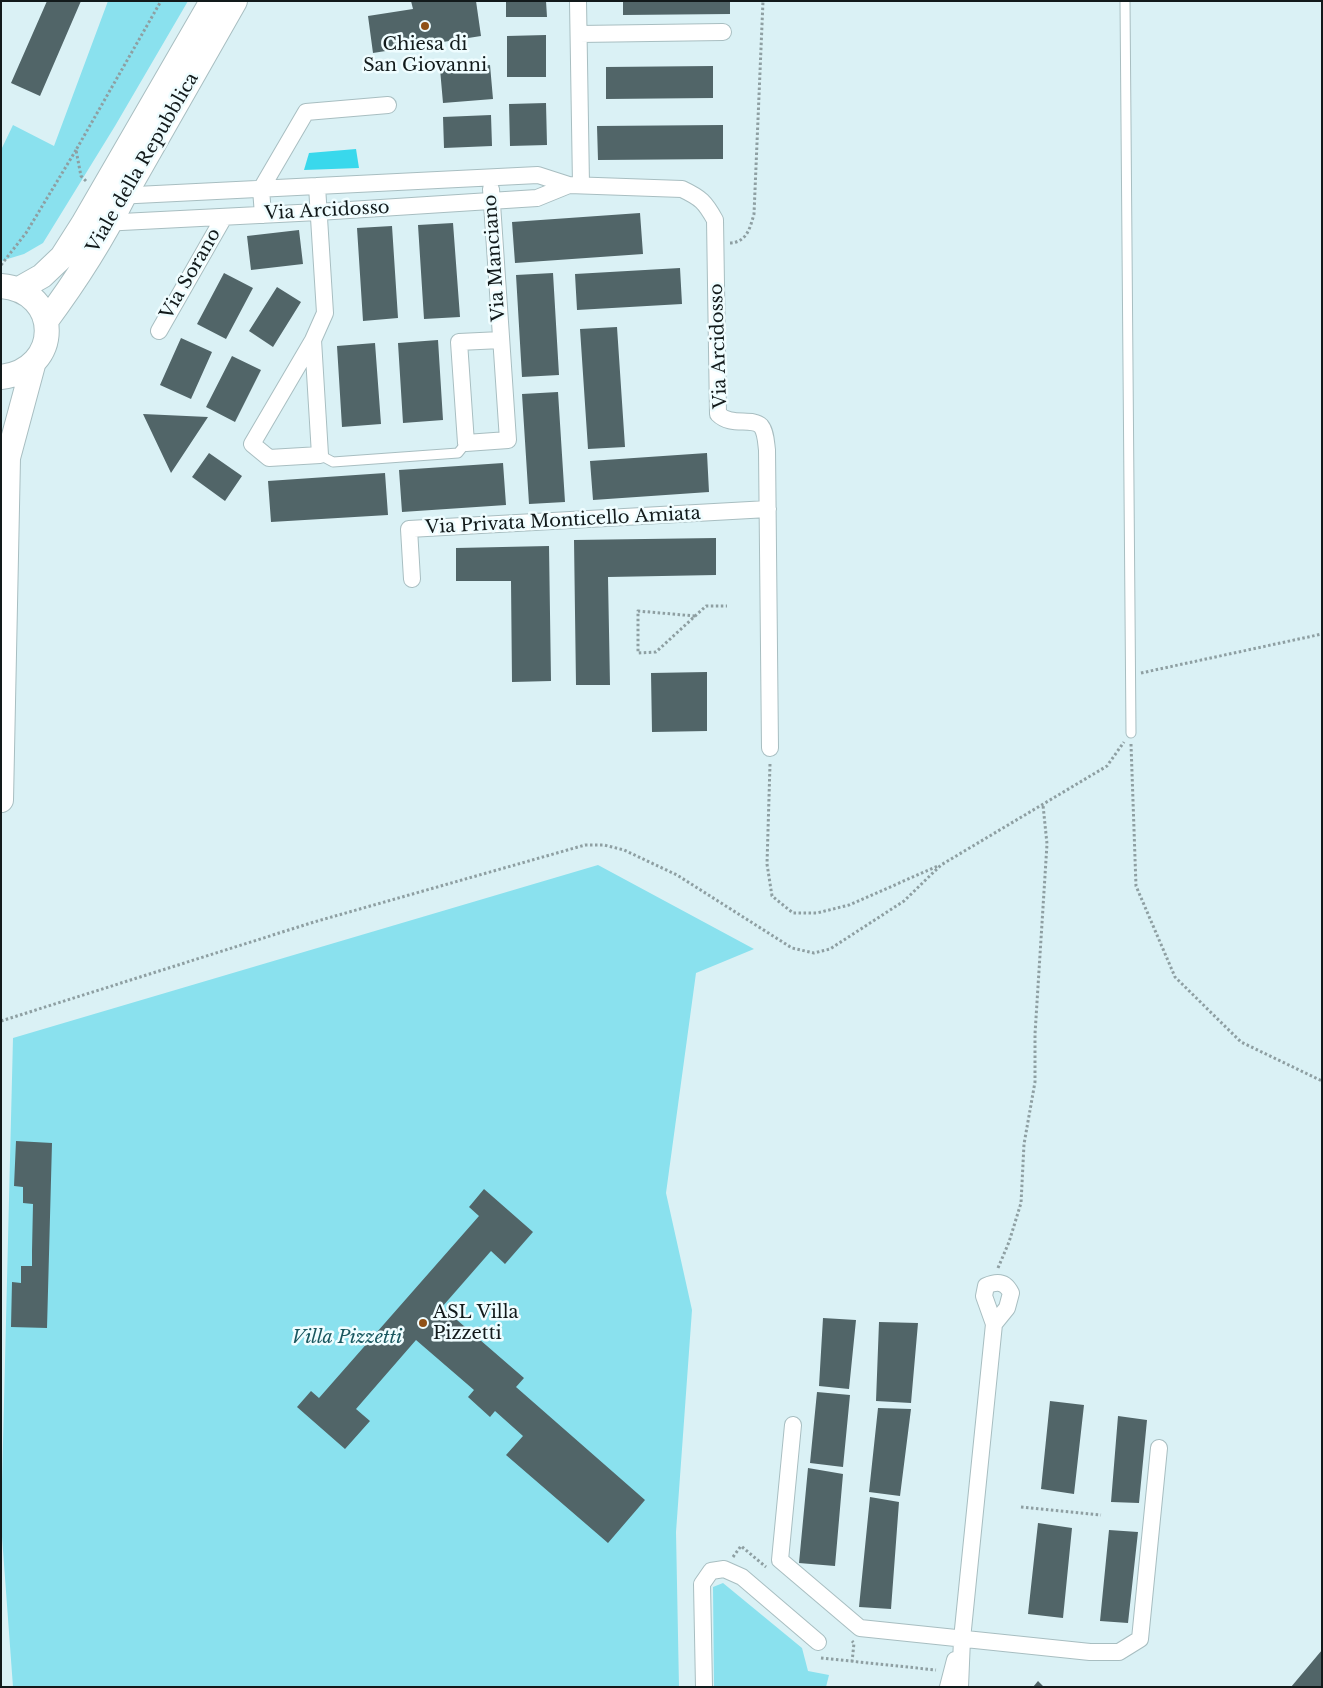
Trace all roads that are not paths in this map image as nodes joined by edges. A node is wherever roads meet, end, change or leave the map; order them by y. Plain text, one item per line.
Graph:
1 (212, 1) edge
2 (235, 1) edge
3 (578, 1) edge
4 (1125, 1) edge
5 (722, 32) dead end
6 (579, 34) junction
7 (388, 105) dead end
8 (490, 177) junction
9 (575, 185) junction
10 (317, 186) junction
11 (261, 189) junction
12 (94, 191) junction
13 (124, 196) junction
14 (492, 200) junction
15 (318, 212) junction
16 (262, 215) junction
17 (224, 217) junction
18 (111, 223) junction
19 (83, 224) junction
20 (10, 287) edge
21 (46, 321) junction
22 (159, 331) dead end
23 (313, 340) junction
24 (501, 340) junction
25 (33, 365) junction
26 (1, 377) edge
27 (1, 436) edge
28 (466, 443) junction
29 (320, 455) junction
30 (8, 458) junction
31 (768, 509) junction
32 (412, 580) dead end
33 (1131, 733) road end
34 (770, 748) road end
35 (1, 800) edge
36 (994, 1324) junction
37 (793, 1425) dead end
38 (1159, 1448) dead end
39 (962, 1638) junction
40 (818, 1642) road end
41 (950, 1679) edge
42 (704, 1687) edge
43 (960, 1687) edge

1 - 12 main road, Viale della Repubblica
2 - 13 main road, Viale della Repubblica
3 - 6 street
4 - 33 lane
5 - 6 street
6 - 9 street
7 - 11 street
8 - 9 street, Via Arcidosso
8 - 10 street, Via Arcidosso
8 - 14 street, Via Manciano
9 - 14 street, Via Arcidosso
9 - 31 street, Via Arcidosso
10 - 11 street, Via Arcidosso
10 - 15 street
11 - 13 street, Via Arcidosso
11 - 16 street
12 - 13 street, Via Arcidosso
12 - 19 main road, Viale della Repubblica
13 - 18 main road, Viale della Repubblica
14 - 15 street, Via Arcidosso
14 - 24 street, Via Manciano
15 - 16 street, Via Arcidosso
15 - 23 street
16 - 17 street, Via Arcidosso
17 - 18 street, Via Arcidosso
17 - 22 street, Via Sorano
18 - 19 street, Via Arcidosso
18 - 21 main road, Viale della Repubblica
19 - 20 main road, Viale della Repubblica
20 - 21 main road, Viale della Repubblica
21 - 25 main road
23 - 29 street
23 - 29 street
24 - 28 street, Via Manciano
24 - 28 street, Via Manciano
25 - 26 main road
25 - 30 main road
27 - 30 main road
28 - 29 lane
30 - 35 main road
31 - 32 street, Via Privata Monticello Amiata
31 - 34 street, Via Arcidosso
36 - 36 street
36 - 39 street
37 - 39 street
38 - 39 street
39 - 41 street
39 - 43 street
40 - 42 street

